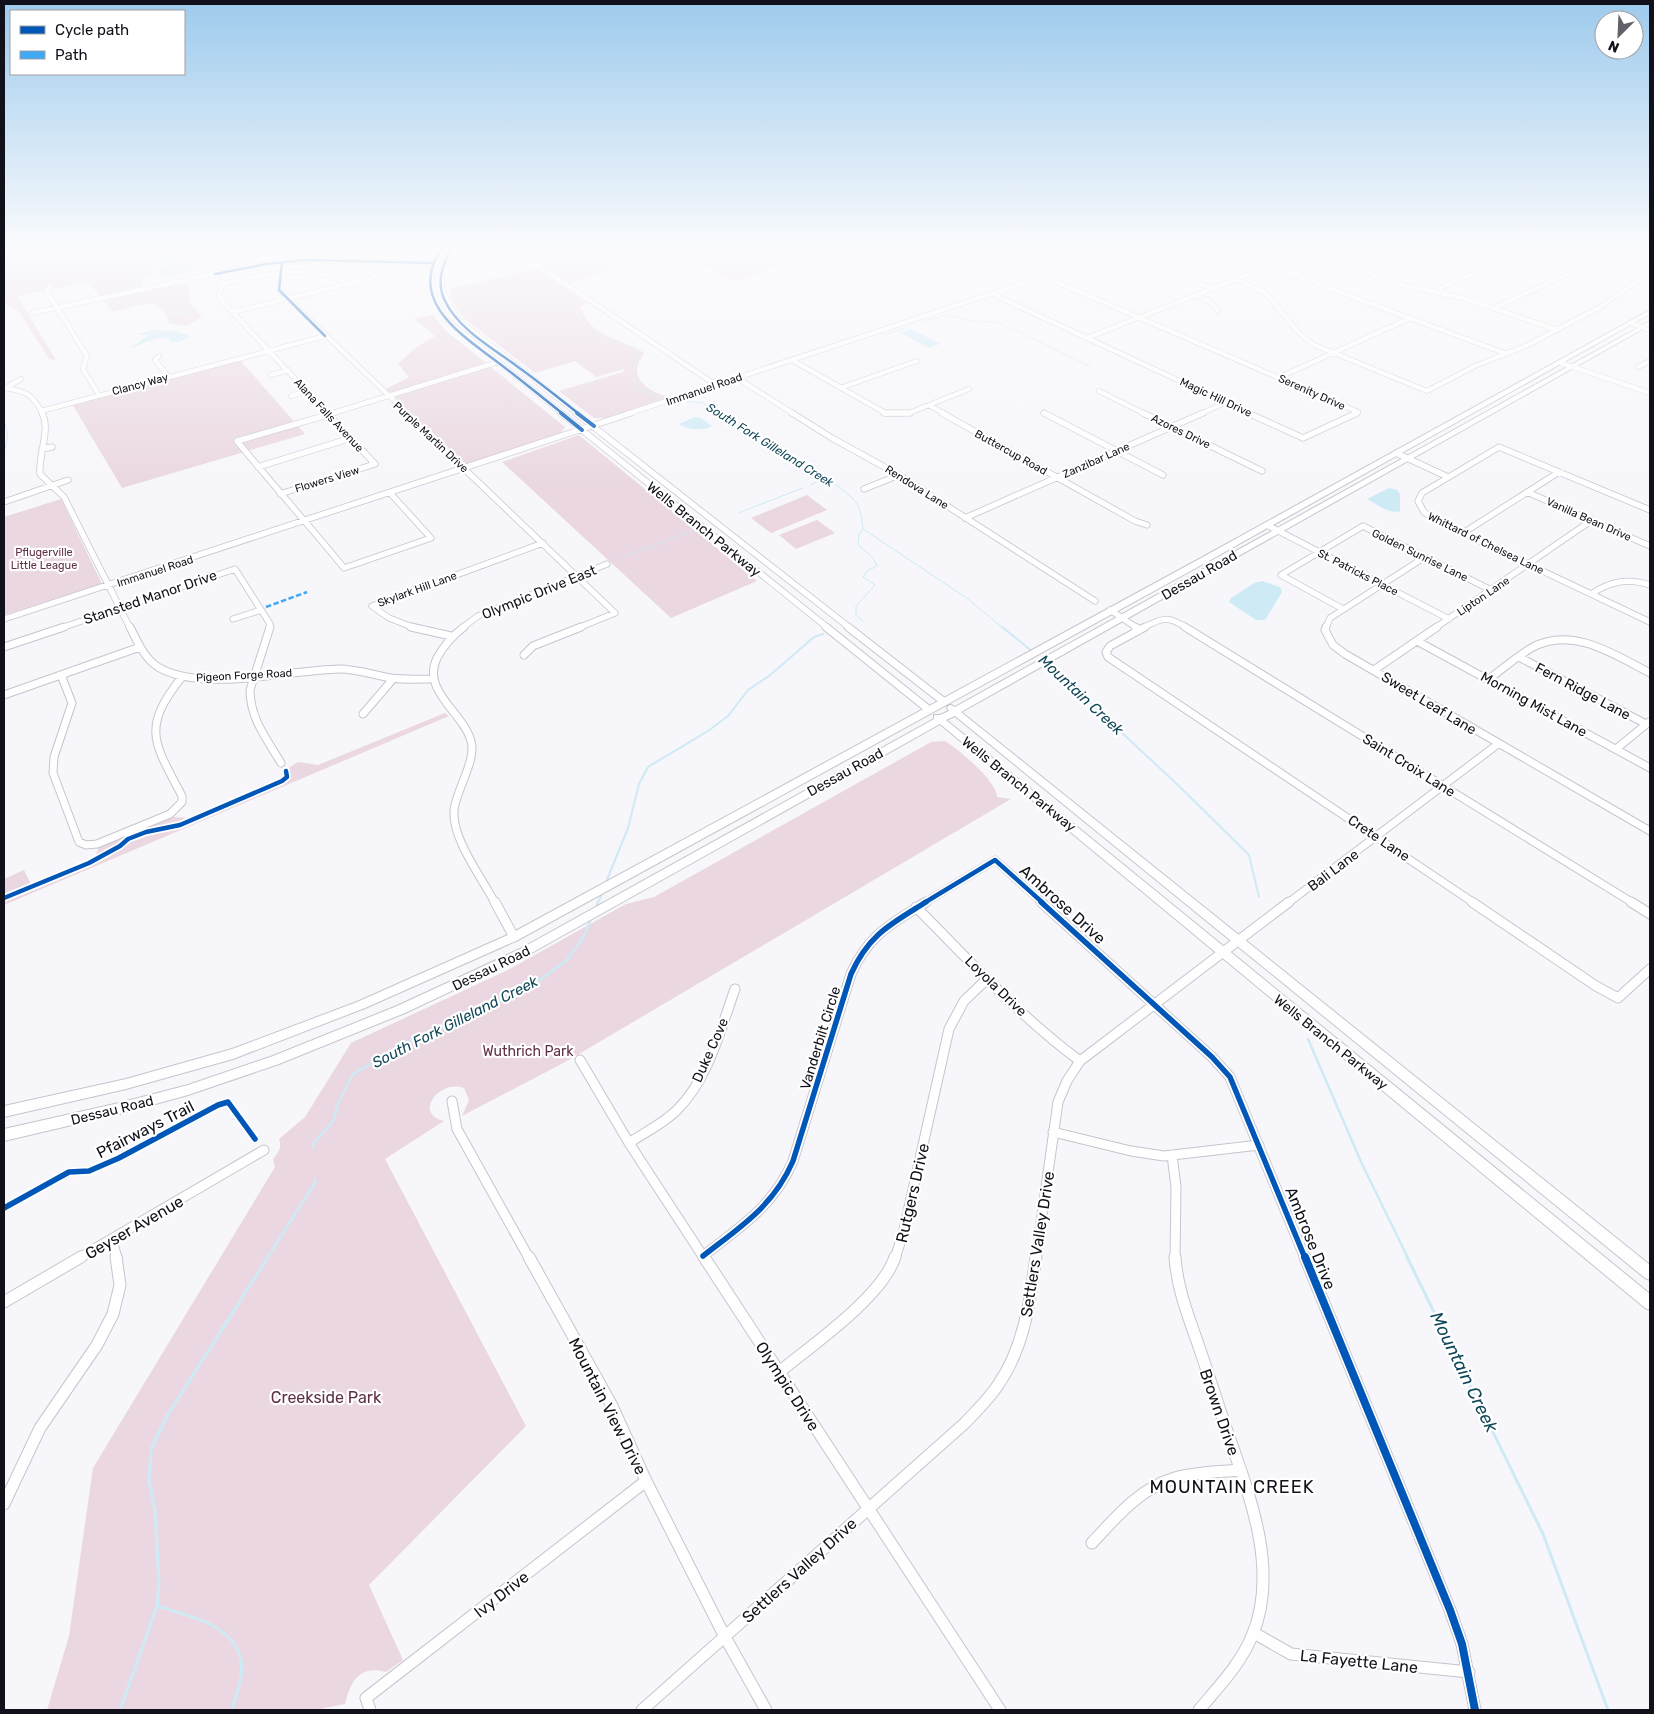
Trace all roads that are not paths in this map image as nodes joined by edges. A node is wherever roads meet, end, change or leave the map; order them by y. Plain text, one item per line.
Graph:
1 (69, 327) edge
2 (247, 327) edge
3 (317, 327) edge
4 (455, 327) edge
5 (468, 327) edge
6 (629, 327) edge
7 (892, 327) edge
8 (1063, 327) edge
9 (1114, 327) edge
10 (1162, 327) edge
11 (1294, 327) edge
12 (1390, 327) edge
13 (1430, 327) edge
14 (1548, 327) edge
15 (1563, 327) edge
16 (1625, 327) edge
17 (1648, 327) edge
18 (1557, 330) junction
19 (326, 336) junction
20 (1087, 338) junction
21 (269, 350) junction
22 (1330, 353) junction
23 (1506, 354) junction
24 (159, 356) dead end
25 (792, 360) junction
26 (917, 361) dead end
27 (1650, 361) edge
28 (498, 362) junction
29 (1561, 363) junction
30 (1574, 367) junction
31 (1638, 368) dead end
32 (288, 370) junction
33 (271, 374) dead end
34 (168, 376) junction
35 (1280, 377) junction
36 (737, 378) junction
37 (21, 379) dead end
38 (716, 385) junction
39 (4, 388) edge
40 (840, 388) junction
41 (970, 389) dead end
42 (307, 391) junction
43 (1099, 391) dead end
44 (1650, 393) edge
45 (100, 395) junction
46 (291, 396) dead end
47 (389, 397) junction
48 (1227, 402) junction
49 (929, 406) junction
50 (41, 411) junction
51 (1044, 413) dead end
52 (329, 414) junction
53 (594, 426) junction
54 (1172, 427) junction
55 (582, 430) junction
56 (351, 438) junction
57 (1303, 438) joint
58 (52, 447) dead end
59 (42, 449) junction
60 (1117, 451) junction
61 (1396, 453) junction
62 (1408, 459) junction
63 (375, 464) joint
64 (258, 467) junction
65 (465, 469) junction
66 (1262, 471) dead end
67 (1559, 472) junction
68 (899, 475) junction
69 (1163, 475) dead end
70 (1448, 477) junction
71 (1057, 478) junction
72 (68, 480) dead end
73 (52, 486) junction
74 (864, 489) dead end
75 (1527, 492) junction
76 (280, 494) junction
77 (390, 494) junction
78 (4, 502) edge
79 (1650, 510) edge
80 (965, 518) junction
81 (1592, 520) junction
82 (306, 521) junction
83 (716, 522) junction
84 (1147, 524) dead end
85 (1267, 525) junction
86 (702, 526) junction
87 (1278, 530) junction
88 (1463, 533) junction
89 (543, 543) junction
90 (1650, 546) edge
91 (1320, 552) junction
92 (1426, 557) junction
93 (607, 564) dead end
94 (1528, 564) junction
95 (784, 575) junction
96 (578, 577) junction
97 (770, 581) junction
98 (1382, 584) junction
99 (1650, 585) edge
100 (110, 586) junction
101 (1492, 590) junction
102 (1591, 594) junction
103 (1095, 601) dead end
104 (121, 608) junction
105 (1343, 609) junction
106 (261, 610) junction
107 (1110, 610) junction
108 (1122, 618) junction
109 (4, 619) edge
110 (1449, 619) junction
111 (233, 620) dead end
112 (1650, 622) edge
113 (1140, 630) junction
114 (451, 636) junction
115 (1417, 641) junction
116 (873, 646) junction
117 (4, 647) edge
118 (140, 647) junction
119 (858, 653) junction
120 (524, 655) dead end
121 (1519, 657) junction
122 (1374, 670) junction
123 (1650, 673) edge
124 (61, 675) junction
125 (254, 676) junction
126 (182, 677) junction
127 (393, 678) junction
128 (433, 679) junction
129 (1489, 680) junction
130 (4, 695) edge
131 (944, 701) junction
132 (928, 710) junction
133 (955, 711) junction
134 (363, 714) dead end
135 (940, 719) junction
136 (1648, 722) edge
137 (1498, 744) junction
138 (1616, 749) junction
139 (281, 763) dead end
140 (1650, 768) edge
141 (1035, 775) junction
142 (1019, 784) junction
143 (1443, 786) junction
144 (1650, 831) edge
145 (1376, 837) junction
146 (995, 860) joint
147 (916, 907) junction
148 (1650, 914) edge
149 (514, 937) junction
150 (1240, 940) junction
151 (524, 952) junction
152 (1224, 953) junction
153 (1650, 969) edge
154 (987, 979) junction
155 (736, 989) dead end
156 (1154, 1004) junction
157 (580, 1060) dead end
158 (1080, 1061) junction
159 (452, 1101) dead end
160 (4, 1112) edge
161 (1053, 1132) junction
162 (4, 1135) edge
163 (629, 1143) junction
164 (1259, 1145) junction
165 (264, 1150) dead end
166 (1172, 1156) junction
167 (112, 1240) junction
168 (703, 1256) junction
169 (1650, 1273) edge
170 (4, 1302) edge
171 (1650, 1303) edge
172 (778, 1373) junction
173 (1240, 1470) junction
174 (646, 1481) junction
175 (4, 1504) edge
176 (868, 1508) junction
177 (1092, 1542) dead end
178 (1254, 1633) junction
179 (726, 1637) junction
180 (1469, 1672) junction
181 (370, 1710) edge
182 (642, 1710) edge
183 (766, 1710) edge
184 (1000, 1710) edge
185 (1199, 1710) edge
186 (1474, 1710) edge

1 - 45 street
2 - 21 street, Alana Falls Avenue
3 - 19 street, Purple Martin Drive
4 - 28 street, Wells Branch Parkway
5 - 53 street, Wells Branch Parkway
6 - 38 street
7 - 25 street, Immanuel Road
8 - 20 street, Magic Hill Drive
9 - 20 street
10 - 35 street, Serenity Drive
11 - 22 street
12 - 22 street
13 - 23 street
14 - 18 street
15 - 18 street
16 - 29 main road, Dessau Road
17 - 30 main road, Dessau Road
18 - 23 street
19 - 21 street, Clancy Way
19 - 47 street, Purple Martin Drive
20 - 48 street, Magic Hill Drive
21 - 32 street, Alana Falls Avenue
21 - 34 street, Clancy Way
22 - 23 street
22 - 35 street
24 - 34 street
25 - 36 street, Immanuel Road
25 - 40 street
26 - 40 street
27 - 31 street
28 - 47 street
28 - 55 street, Wells Branch Parkway
29 - 30 street
29 - 61 main road, Dessau Road
30 - 44 street
30 - 62 main road, Dessau Road
32 - 33 street
32 - 42 street, Alana Falls Avenue
34 - 45 street, Clancy Way
35 - 57 street, Serenity Drive
36 - 38 street, Immanuel Road
36 - 68 street, Rendova Lane
37 - 39 street
38 - 53 street, Immanuel Road
39 - 50 street
40 - 49 street
41 - 49 street
42 - 46 street
42 - 52 street, Alana Falls Avenue
43 - 54 street, Azores Drive
45 - 50 street, Clancy Way
47 - 52 street
47 - 65 street, Purple Martin Drive
48 - 54 street, Zanzibar Lane
48 - 57 street, Magic Hill Drive
49 - 71 street, Buttercup Road
50 - 59 street, Pigeon Forge Road
51 - 60 street
52 - 56 street, Alana Falls Avenue
52 - 64 street
53 - 55 street, Immanuel Road
53 - 83 street, Wells Branch Parkway
54 - 60 street, Zanzibar Lane
54 - 66 street, Azores Drive
55 - 65 street, Immanuel Road
55 - 86 street, Wells Branch Parkway
56 - 63 street, Alana Falls Avenue
56 - 64 street
58 - 59 street
59 - 73 street, Pigeon Forge Road
60 - 69 street
60 - 71 street, Zanzibar Lane
61 - 62 street
61 - 85 main road, Dessau Road
62 - 70 street
62 - 87 main road, Dessau Road
63 - 76 street, Flowers View
64 - 76 street
65 - 77 street, Immanuel Road
65 - 89 street, Purple Martin Drive
67 - 70 street, Whittard of Chelsea Lane
67 - 75 street
67 - 79 street
68 - 74 street
68 - 80 street, Rendova Lane
70 - 88 street, Whittard of Chelsea Lane
71 - 80 street, Zanzibar Lane
71 - 84 street, Buttercup Road
72 - 73 street
73 - 78 street
73 - 100 street, Pigeon Forge Road
75 - 81 street, Vanilla Bean Drive
75 - 88 street
76 - 82 street
77 - 82 street, Immanuel Road
77 - 82 street
80 - 103 street, Rendova Lane
81 - 90 street, Vanilla Bean Drive
81 - 94 street, Lipton Lane
82 - 100 street, Immanuel Road
83 - 86 street
83 - 95 street, Wells Branch Parkway
85 - 87 street, St. Patricks Place
85 - 107 main road, Dessau Road
86 - 97 street, Wells Branch Parkway
87 - 91 street, St. Patricks Place
87 - 108 main road, Dessau Road
88 - 94 street, Whittard of Chelsea Lane
89 - 96 street, Purple Martin Drive
89 - 114 street, Skylark Hill Lane
91 - 92 street, Golden Sunrise Lane
91 - 98 street, St. Patricks Place
91 - 105 street, Golden Sunrise Lane
92 - 98 street, Sweet Leaf Lane
92 - 101 street, Golden Sunrise Lane
93 - 96 street, Olympic Drive East
94 - 101 street, Lipton Lane
94 - 102 street, Whittard of Chelsea Lane
95 - 97 street
95 - 116 street, Wells Branch Parkway
96 - 114 street, Olympic Drive East
96 - 120 street, Purple Martin Drive
97 - 119 street, Wells Branch Parkway
98 - 105 street, Sweet Leaf Lane
98 - 110 street, St. Patricks Place
99 - 102 street
100 - 104 street, Pigeon Forge Road
100 - 109 street, Immanuel Road
101 - 110 street, Lipton Lane
102 - 112 street, Whittard of Chelsea Lane
104 - 106 street, Stansted Manor Drive
104 - 117 street, Stansted Manor Drive
104 - 118 street, Pigeon Forge Road
105 - 122 street, Sweet Leaf Lane
106 - 111 street
106 - 125 street, Stansted Manor Drive
107 - 108 street
107 - 131 main road, Dessau Road
108 - 113 street
108 - 133 main road, Dessau Road
110 - 115 street, Lipton Lane
113 - 143 street, Saint Croix Lane
113 - 145 street, Crete Lane
114 - 128 street, Olympic Drive East
115 - 122 street, Lipton Lane
115 - 129 street, Morning Mist Lane
116 - 119 street
116 - 131 street, Wells Branch Parkway
118 - 124 street
118 - 126 street, Pigeon Forge Road
119 - 132 street, Wells Branch Parkway
121 - 123 street
121 - 129 street
121 - 136 street, Fern Ridge Lane
122 - 137 street, Sweet Leaf Lane
124 - 126 street
124 - 130 street
125 - 126 street, Pigeon Forge Road
125 - 127 street, Pigeon Forge Road
125 - 139 street, Stansted Manor Drive
127 - 128 street, Pigeon Forge Road
127 - 134 street
128 - 149 street
129 - 138 street, Morning Mist Lane
131 - 132 main road, Dessau Road
131 - 133 main road, Wells Branch Parkway
132 - 135 main road, Wells Branch Parkway
132 - 149 main road, Dessau Road
133 - 135 main road, Dessau Road
133 - 141 main road, Wells Branch Parkway
135 - 142 main road, Wells Branch Parkway
135 - 151 main road, Dessau Road
136 - 138 street
137 - 143 street, Bali Lane
137 - 144 street, Sweet Leaf Lane
138 - 140 street, Morning Mist Lane
141 - 142 main road
141 - 150 main road, Wells Branch Parkway
142 - 152 main road, Wells Branch Parkway
143 - 145 street, Bali Lane
143 - 148 street, Saint Croix Lane
145 - 150 street, Bali Lane
145 - 153 street, Crete Lane
146 - 147 street, Vanderbilt Circle
146 - 156 street, Ambrose Drive
147 - 154 street, Loyola Drive
147 - 168 street, Vanderbilt Circle
149 - 151 main road
149 - 160 main road, Dessau Road
150 - 152 street, Settlers Valley Drive
150 - 169 main road, Wells Branch Parkway
151 - 162 main road, Dessau Road
152 - 156 street, Settlers Valley Drive
152 - 171 main road, Wells Branch Parkway
154 - 158 street, Loyola Drive
154 - 172 street, Rutgers Drive
155 - 163 street, Duke Cove
156 - 158 street, Settlers Valley Drive
156 - 164 street, Ambrose Drive
157 - 163 street, Olympic Drive
158 - 161 street, Settlers Valley Drive
159 - 174 street, Mountain View Drive
161 - 166 street
161 - 176 street, Settlers Valley Drive
163 - 168 street, Olympic Drive
164 - 166 street
164 - 180 street, Ambrose Drive
165 - 167 street, Geyser Avenue
166 - 173 street, Brown Drive
167 - 170 street, Geyser Avenue
167 - 175 street
168 - 172 street, Olympic Drive
172 - 176 street, Olympic Drive
173 - 177 street
173 - 178 street, Brown Drive
174 - 179 street, Mountain View Drive
174 - 181 street, Ivy Drive
176 - 179 street, Settlers Valley Drive
176 - 184 street, Olympic Drive
178 - 180 street, La Fayette Lane
178 - 185 street, Brown Drive
179 - 182 street, Settlers Valley Drive
179 - 183 street, Mountain View Drive
180 - 186 street, Ambrose Drive

